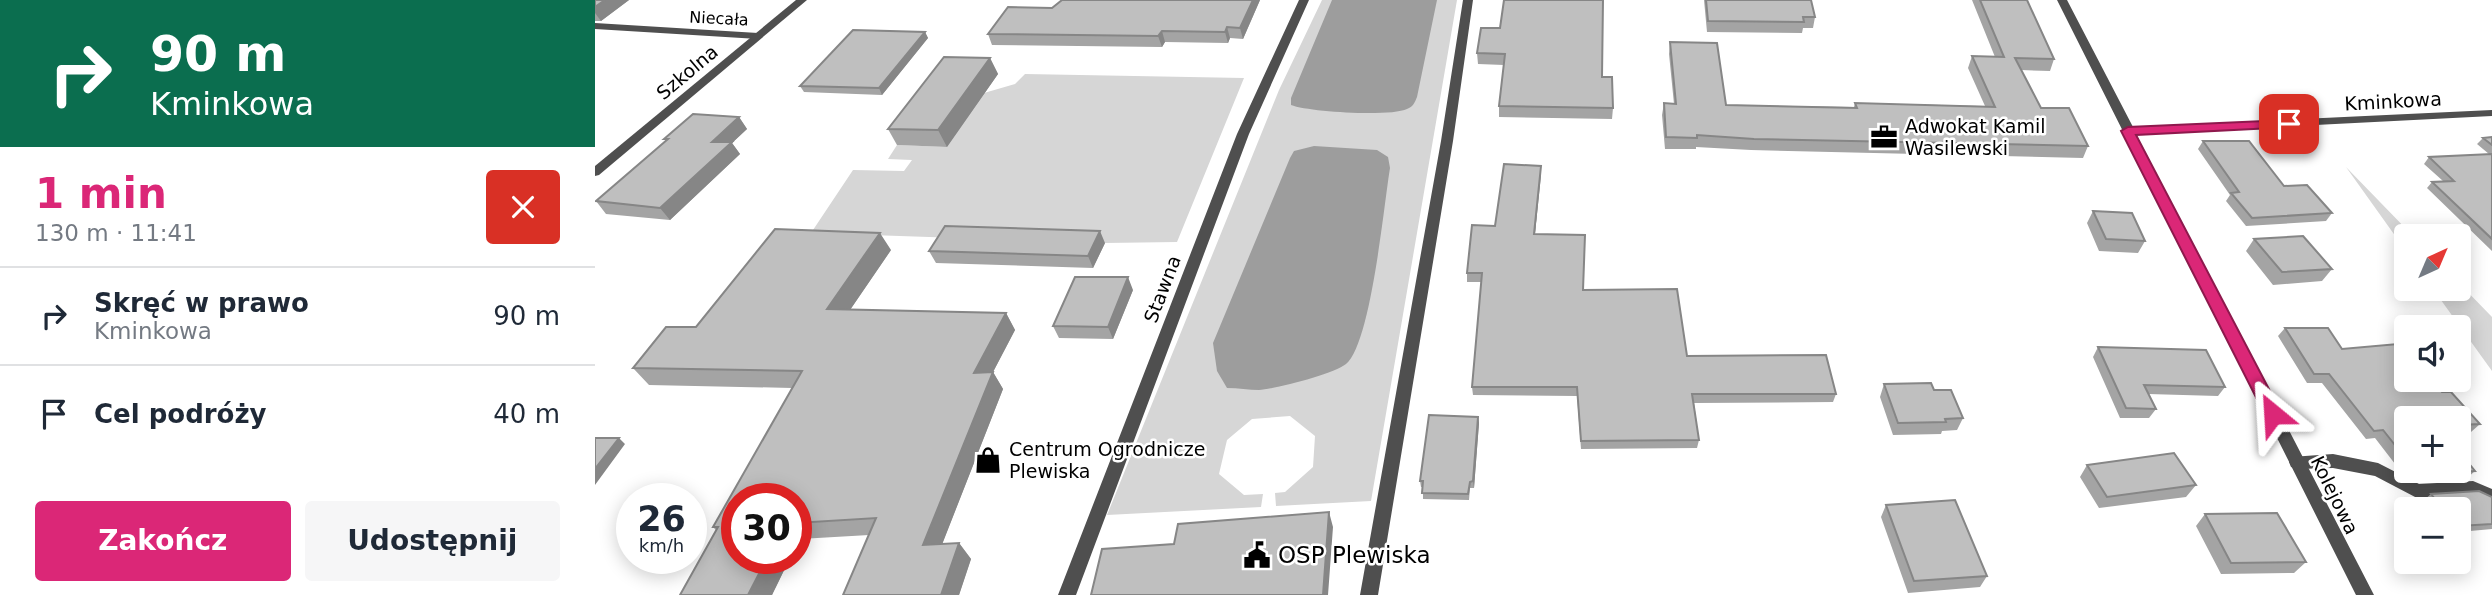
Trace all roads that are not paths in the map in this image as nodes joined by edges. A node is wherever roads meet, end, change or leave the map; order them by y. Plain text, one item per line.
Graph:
1 (802, 0) edge
2 (1304, 0) edge
3 (1468, 0) edge
4 (2062, 0) edge
5 (595, 26) edge
6 (758, 36) junction
7 (2492, 113) edge
8 (2128, 131) junction
9 (595, 172) edge
10 (2297, 461) junction
11 (2492, 496) edge
12 (1067, 595) edge
13 (1370, 595) edge
14 (2365, 595) edge

1 - 6 street, Szkolna
2 - 12 street, Stawna
3 - 13 street
4 - 8 street, Kolejowa
5 - 6 street, Niecała
6 - 9 street, Szkolna
7 - 8 street, Kminkowa
8 - 10 street, Kolejowa
10 - 11 street
10 - 14 street, Kolejowa

